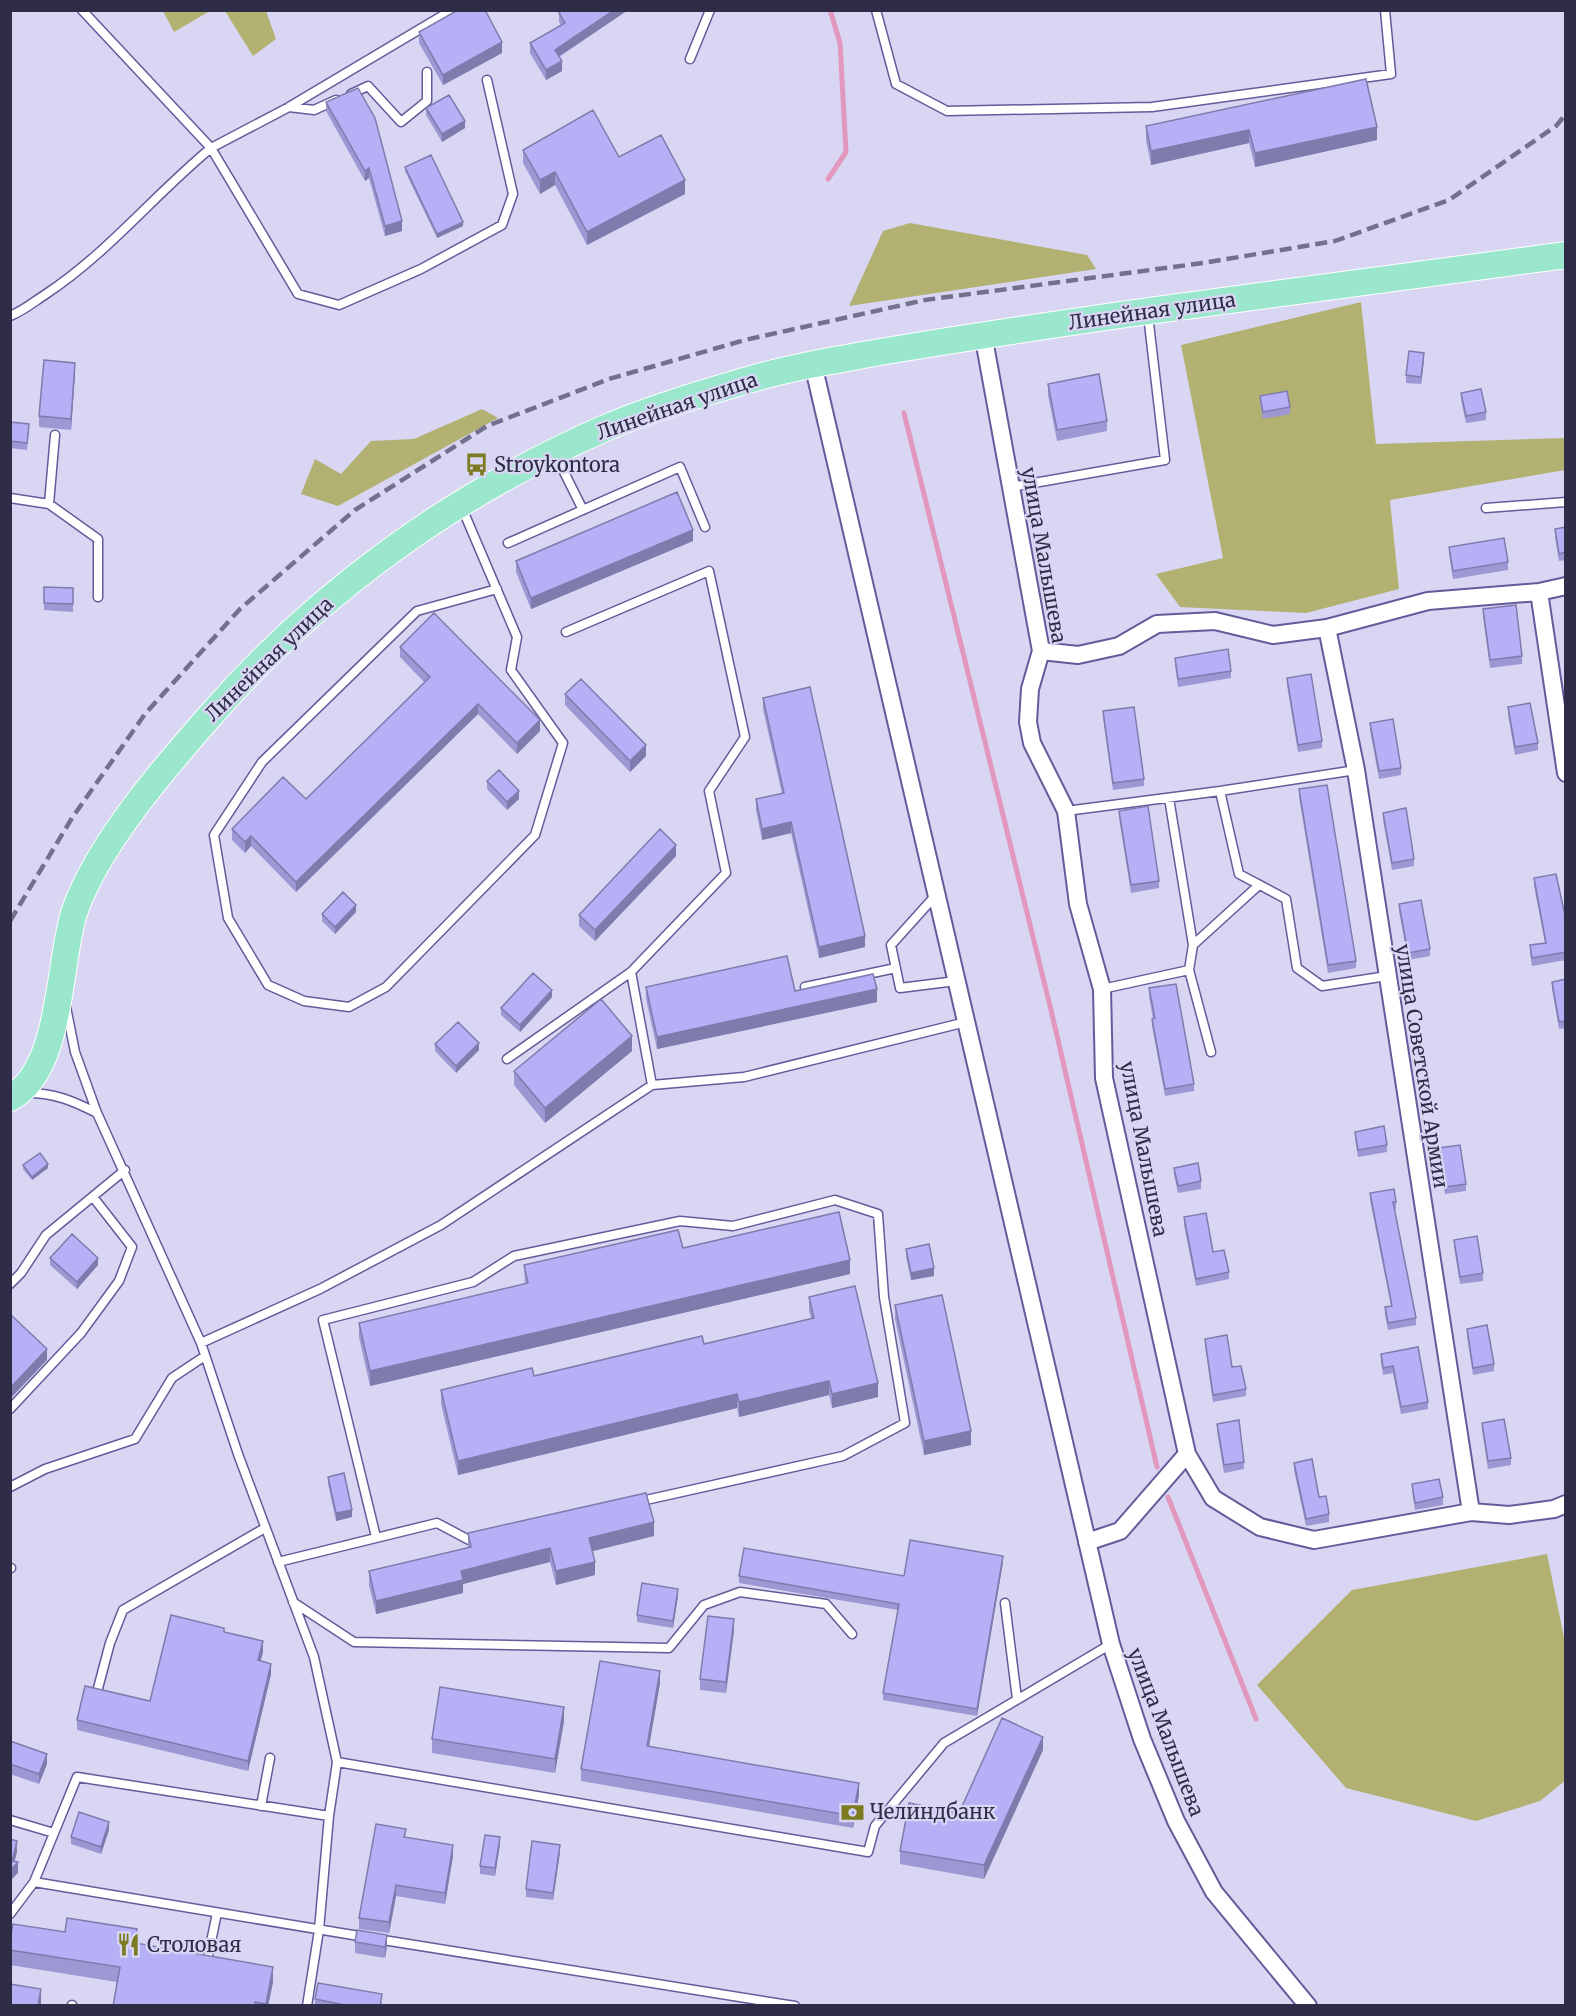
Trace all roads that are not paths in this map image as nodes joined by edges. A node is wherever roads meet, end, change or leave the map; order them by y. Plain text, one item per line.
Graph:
1 (82, 10) edge
2 (452, 10) edge
3 (710, 10) edge
4 (876, 10) edge
5 (1385, 10) edge
6 (690, 58) dead end
7 (427, 72) dead end
8 (487, 80) dead end
9 (289, 107) junction
10 (211, 147) junction
11 (1566, 255) edge
12 (1147, 312) junction
13 (10, 316) edge
14 (983, 334) junction
15 (813, 364) junction
16 (55, 435) dead end
17 (554, 452) junction
18 (1011, 487) junction
19 (10, 498) edge
20 (460, 502) junction
21 (1566, 502) edge
22 (49, 504) junction
23 (1485, 508) dead end
24 (583, 510) junction
25 (705, 527) dead end
26 (508, 543) dead end
27 (1566, 586) edge
28 (497, 590) junction
29 (1539, 592) junction
30 (98, 597) dead end
31 (1327, 628) junction
32 (566, 632) dead end
33 (1041, 651) junction
34 (1356, 770) junction
35 (1566, 773) edge
36 (1220, 791) junction
37 (1169, 798) junction
38 (1066, 811) junction
39 (1259, 885) junction
40 (936, 895) junction
41 (1193, 945) junction
42 (896, 968) junction
43 (1189, 970) junction
44 (631, 972) junction
45 (1387, 975) junction
46 (60, 980) junction
47 (956, 981) junction
48 (805, 987) edge
49 (1102, 989) junction
50 (966, 1022) junction
51 (1211, 1052) dead end
52 (507, 1059) dead end
53 (652, 1085) junction
54 (16, 1096) edge
55 (97, 1113) junction
56 (125, 1170) junction
57 (93, 1197) junction
58 (10, 1284) edge
59 (201, 1343) junction
60 (205, 1356) junction
61 (10, 1409) edge
62 (1187, 1454) junction
63 (10, 1487) edge
64 (632, 1503) edge
65 (1566, 1504) edge
66 (1471, 1512) junction
67 (266, 1528) junction
68 (492, 1534) edge
69 (376, 1537) junction
70 (1087, 1542) junction
71 (278, 1562) junction
72 (293, 1601) junction
73 (1005, 1603) dead end
74 (852, 1634) dead end
75 (1111, 1644) junction
76 (97, 1692) edge
77 (1017, 1699) junction
78 (270, 1758) dead end
79 (337, 1762) junction
80 (261, 1806) junction
81 (329, 1816) junction
82 (10, 1820) edge
83 (54, 1833) junction
84 (34, 1882) junction
85 (217, 1913) junction
86 (10, 1914) edge
87 (319, 1930) junction
88 (207, 1961) edge
89 (781, 2004) edge
90 (307, 2006) edge
91 (795, 2006) edge
92 (1308, 2006) edge

1 - 10 lane
2 - 9 lane
3 - 6 lane
4 - 5 lane
7 - 9 lane
8 - 10 lane
9 - 10 lane
10 - 13 lane
11 - 12 main road, Линейная улица
12 - 14 main road, Линейная улица
12 - 18 lane
14 - 15 main road, Линейная улица
14 - 18 street, улица Малышева
15 - 17 main road, Линейная улица
15 - 40 street, улица Малышева
16 - 22 lane
17 - 20 main road, Линейная улица
17 - 24 lane
18 - 33 street, улица Малышева
19 - 22 lane
20 - 28 lane
20 - 46 main road, Линейная улица
21 - 23 lane
22 - 30 lane
24 - 25 lane
24 - 26 lane
27 - 29 street
28 - 28 lane
29 - 31 street
29 - 35 street
31 - 33 street
31 - 34 street, улица Советской Армии
32 - 44 lane
33 - 38 street, улица Малышева
34 - 36 lane
34 - 45 street, улица Советской Армии
36 - 37 lane
36 - 39 lane
37 - 38 lane
37 - 41 lane
38 - 49 street, улица Малышева
39 - 41 lane
39 - 45 lane
40 - 42 lane
40 - 47 street, улица Малышева
41 - 43 lane
42 - 47 lane
42 - 48 lane
43 - 49 lane
43 - 51 lane
44 - 52 lane
44 - 53 lane
45 - 66 street, улица Советской Армии
46 - 54 main road, Линейная улица
46 - 55 lane
47 - 50 street, улица Малышева
49 - 62 street, улица Малышева
50 - 53 lane
50 - 70 street, улица Малышева
53 - 59 lane
54 - 55 lane
55 - 56 lane
56 - 57 lane
56 - 59 lane
57 - 58 lane
57 - 61 lane
59 - 60 lane
60 - 63 lane
60 - 67 lane
62 - 66 street, улица Малышева
62 - 70 street
64 - 69 lane
65 - 66 street, улица Малышева
67 - 71 lane
67 - 76 lane
68 - 69 lane
69 - 71 lane
70 - 75 street, улица Малышева
71 - 72 lane
72 - 74 lane
72 - 79 lane
73 - 77 lane
75 - 77 lane
75 - 92 street, улица Малышева
77 - 79 lane
78 - 80 lane
79 - 81 lane
80 - 81 lane
80 - 83 lane
81 - 87 lane
82 - 83 lane
83 - 84 lane
84 - 85 lane
84 - 86 lane
85 - 87 lane
85 - 88 lane
87 - 89 lane
87 - 90 lane
89 - 91 lane

